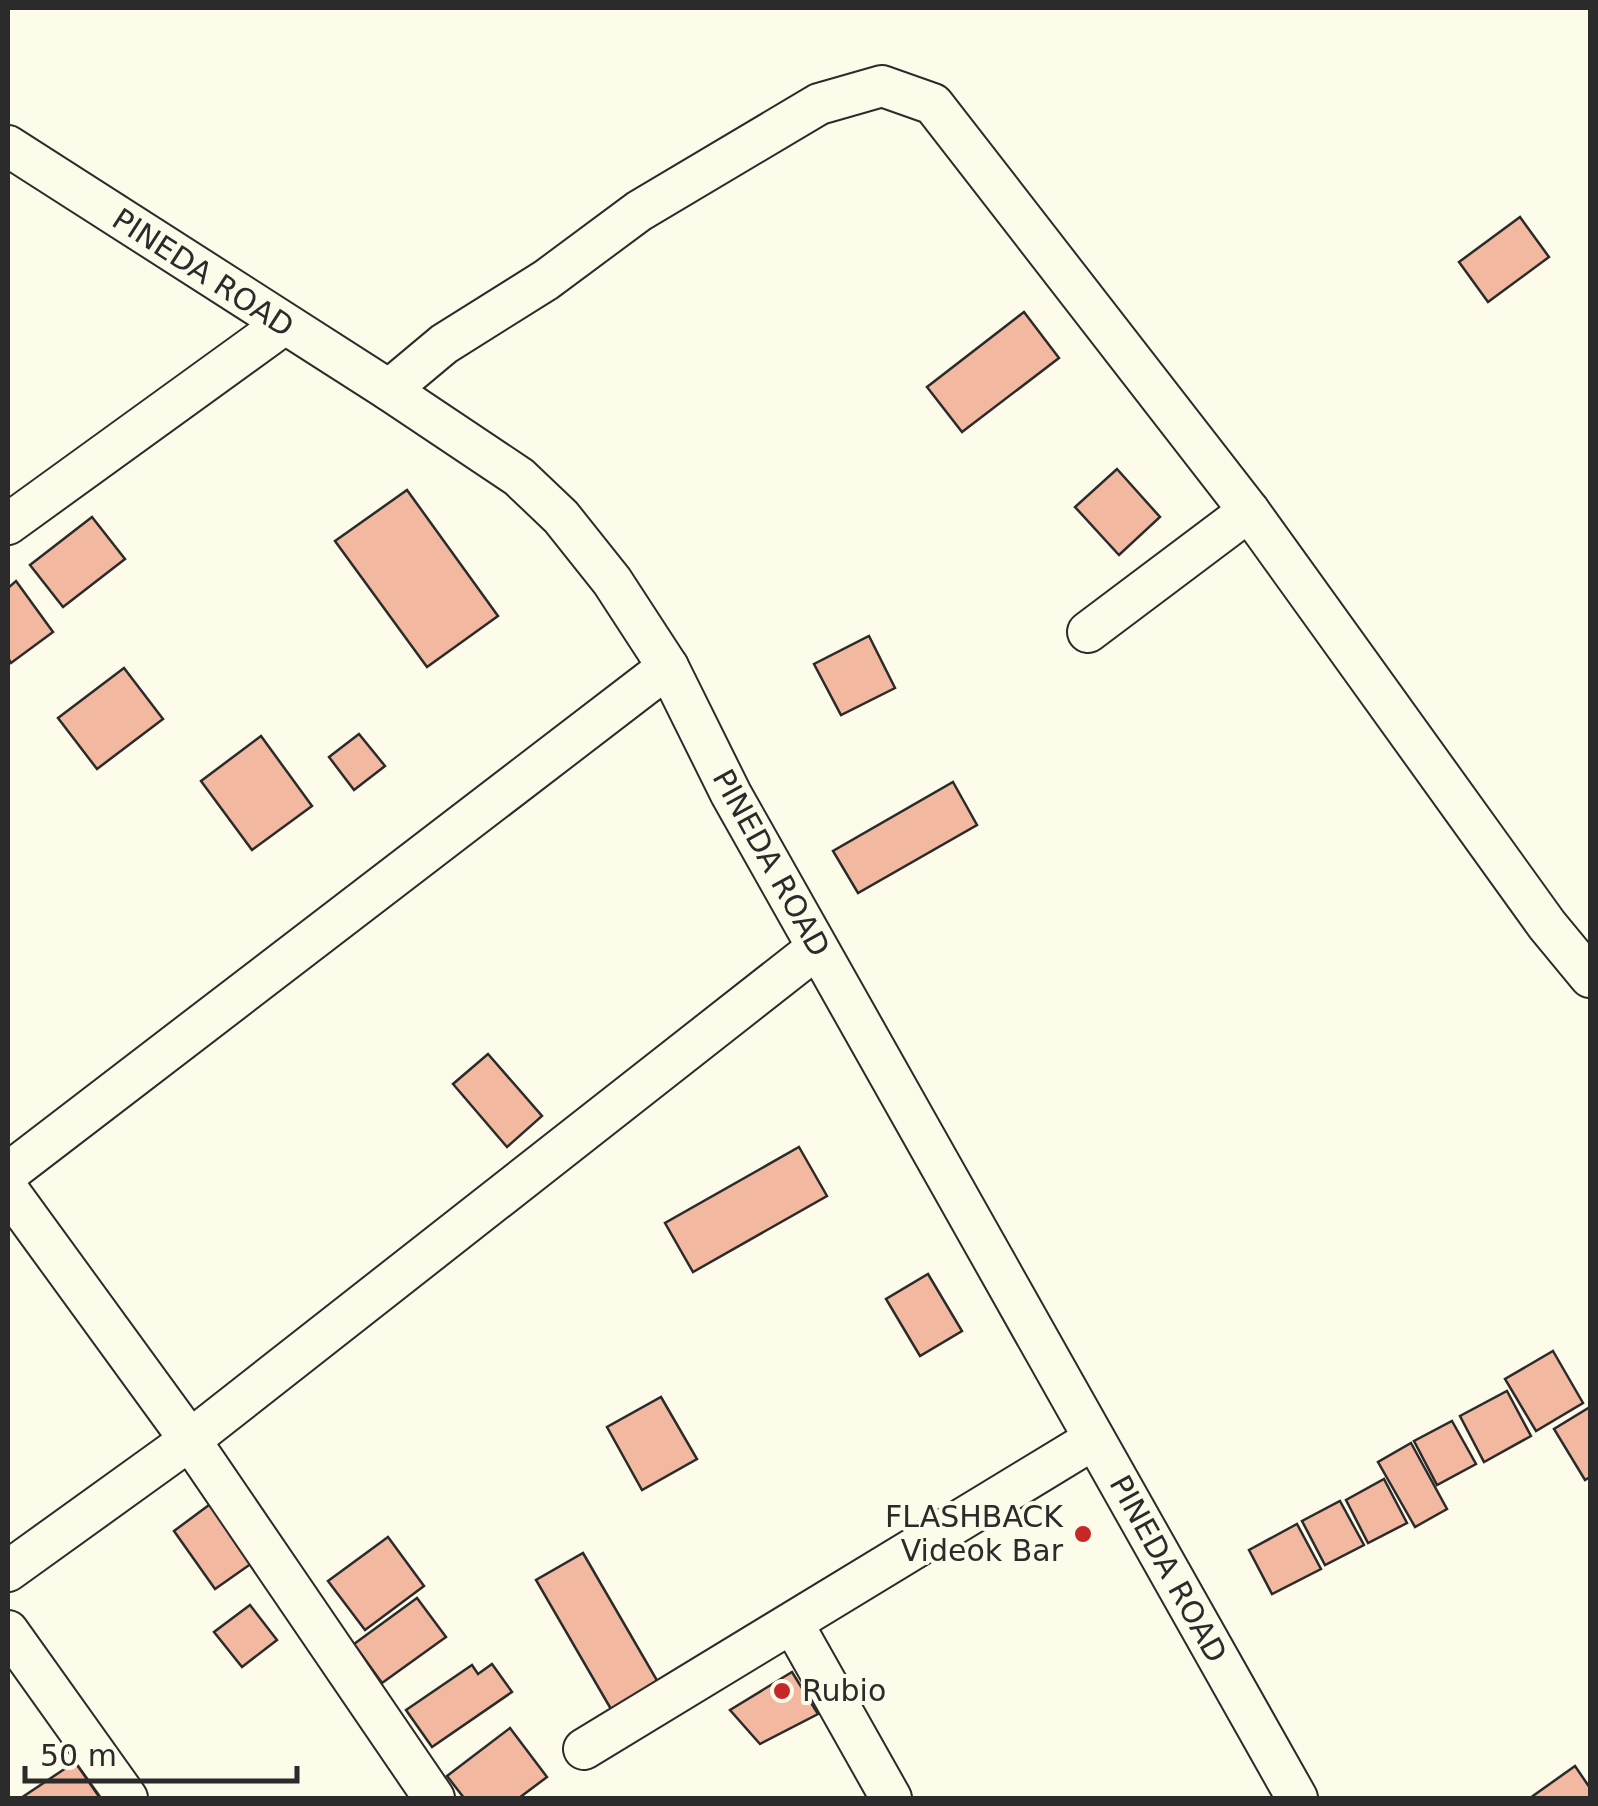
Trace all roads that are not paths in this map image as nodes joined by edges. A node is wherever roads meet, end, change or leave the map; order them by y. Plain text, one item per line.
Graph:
1 (8, 146) edge
2 (283, 325) junction
3 (389, 390) junction
4 (1250, 510) junction
5 (8, 524) edge
6 (1088, 632) dead end
7 (668, 667) junction
8 (818, 948) junction
9 (1590, 976) edge
10 (8, 1173) edge
11 (8, 1190) edge
12 (1094, 1439) junction
13 (190, 1440) junction
14 (8, 1571) edge
15 (792, 1624) junction
16 (8, 1631) edge
17 (584, 1749) dead end
18 (128, 1798) edge
19 (434, 1798) edge
20 (890, 1798) edge
21 (1297, 1798) edge

1 - 2 street, PINEDA ROAD
2 - 3 street, PINEDA ROAD
2 - 5 street
3 - 4 street
3 - 7 street, PINEDA ROAD
4 - 6 street
4 - 9 street
7 - 8 street, PINEDA ROAD
7 - 10 street
8 - 12 street, PINEDA ROAD
8 - 13 street
11 - 13 street
12 - 15 street
12 - 21 street, PINEDA ROAD
13 - 14 street
13 - 19 street
15 - 17 street
15 - 20 street
16 - 18 street

